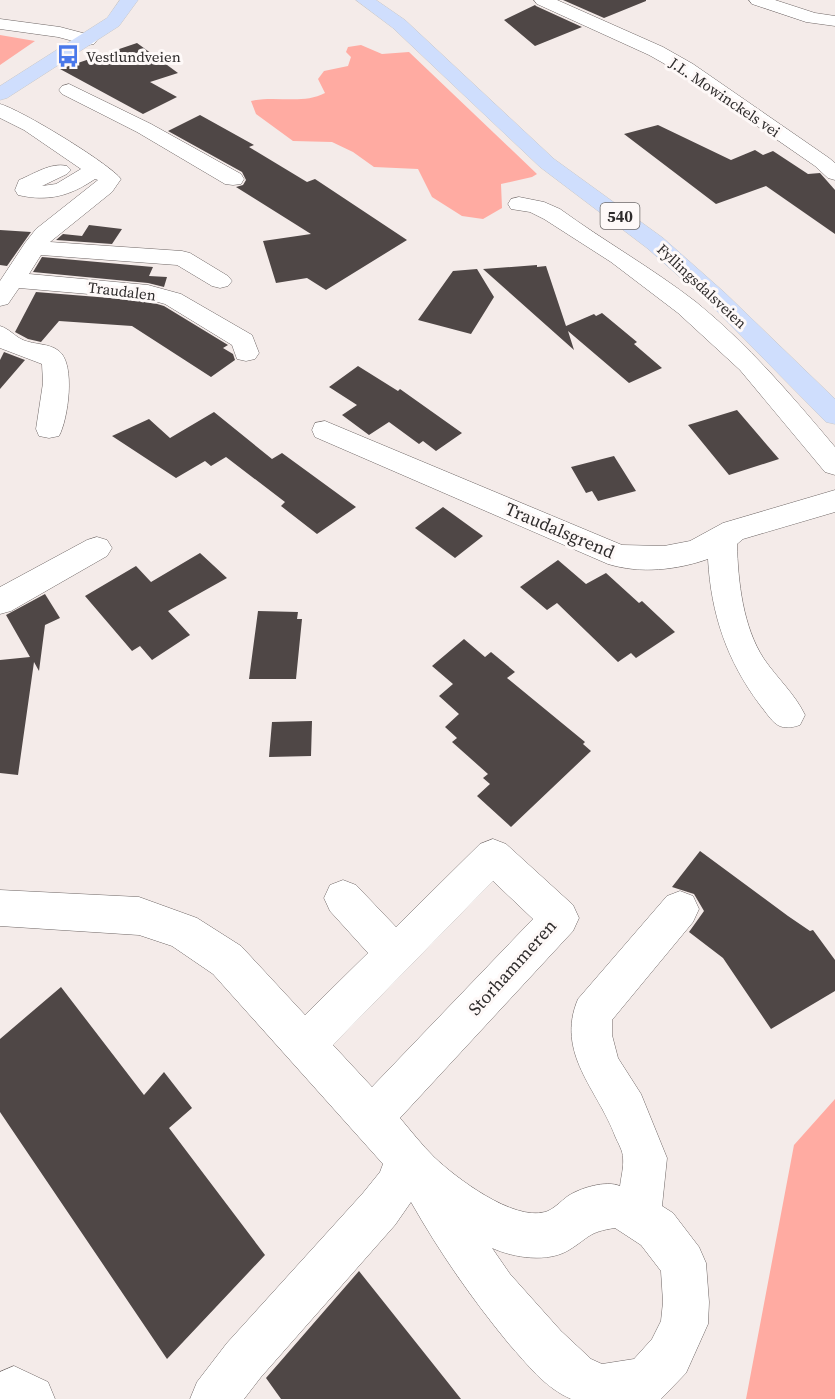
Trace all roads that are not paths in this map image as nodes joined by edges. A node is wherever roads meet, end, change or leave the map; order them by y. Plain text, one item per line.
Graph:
1 (129, 0) edge
2 (365, 0) edge
3 (383, 0) edge
4 (543, 0) edge
5 (758, 0) edge
6 (835, 9) edge
7 (835, 16) edge
8 (835, 21) edge
9 (0, 24) edge
10 (399, 24) junction
11 (88, 39) junction
12 (69, 90) dead end
13 (0, 94) edge
14 (0, 110) edge
15 (96, 168) junction
16 (60, 170) dead end
17 (835, 173) edge
18 (233, 179) dead end
19 (519, 204) dead end
20 (33, 248) junction
21 (220, 281) dead end
22 (6, 290) edge
23 (0, 334) edge
24 (246, 353) dead end
25 (835, 415) edge
26 (49, 429) dead end
27 (325, 430) dead end
28 (835, 465) edge
29 (835, 501) edge
30 (722, 541) junction
31 (97, 548) dead end
32 (0, 602) edge
33 (788, 715) dead end
34 (343, 898) dead end
35 (0, 908) edge
36 (681, 909) dead end
37 (395, 954) junction
38 (305, 1044) junction
39 (372, 1118) junction
40 (413, 1166) junction
41 (639, 1216) junction
42 (213, 1399) edge

1 - 11 main road
2 - 10 main road, Fyllingsdalsveien / 540
3 - 10 main road, Fyllingsdalsveien / 540
4 - 17 street, J.L. Mowinckels vei
5 - 8 street
6 - 7 street
9 - 11 street
10 - 25 main road, Fyllingsdalsveien / 540
11 - 13 main road
12 - 18 street
14 - 15 street
15 - 16 street
15 - 20 street, Traudalen
19 - 28 street
20 - 21 street, Traudalen
20 - 22 street, Traudalen
22 - 24 street, Traudalen
23 - 26 street
27 - 30 street, Traudalsgrend
29 - 30 street, Traudalsgrend
30 - 33 street
31 - 32 street
34 - 37 street
35 - 38 street
36 - 41 street
37 - 38 street, Storhammeren
37 - 39 street, Storhammeren
38 - 39 street
39 - 40 street
40 - 41 street
40 - 41 street
40 - 42 street

